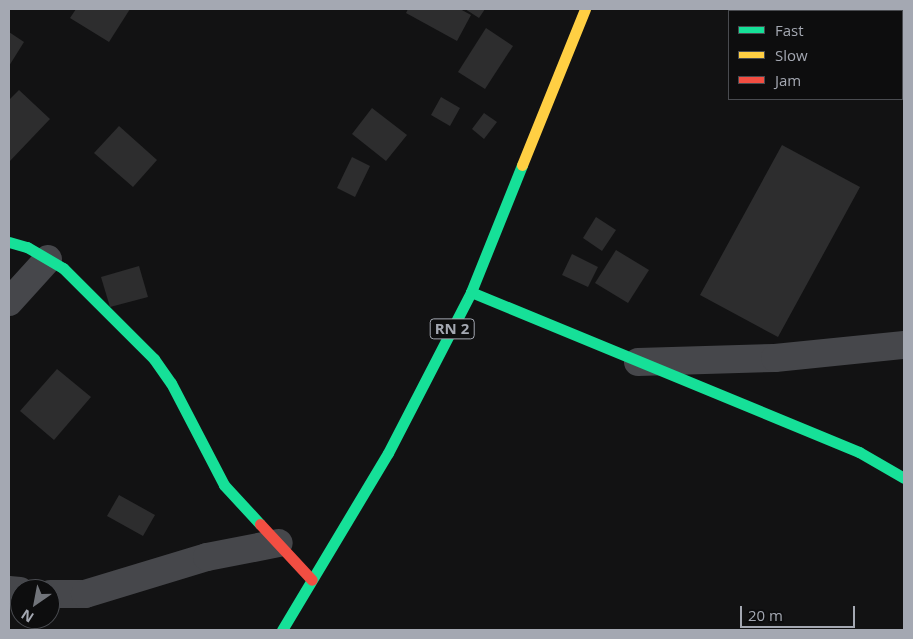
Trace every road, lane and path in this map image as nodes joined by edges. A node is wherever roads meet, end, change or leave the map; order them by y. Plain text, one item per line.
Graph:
1 (585, 9) edge
2 (9, 242) edge
3 (48, 259) junction
4 (470, 292) junction
5 (9, 302) edge
6 (904, 345) edge
7 (638, 362) junction
8 (904, 478) edge
9 (279, 543) junction
10 (312, 580) junction
11 (60, 594) edge
12 (282, 630) edge

1 - 4 street, RN 2
2 - 3 street
3 - 5 street
3 - 9 street
4 - 7 street
4 - 10 street, RN 2
6 - 7 street
7 - 8 street
9 - 10 street
9 - 11 street
10 - 12 street, RN 2

